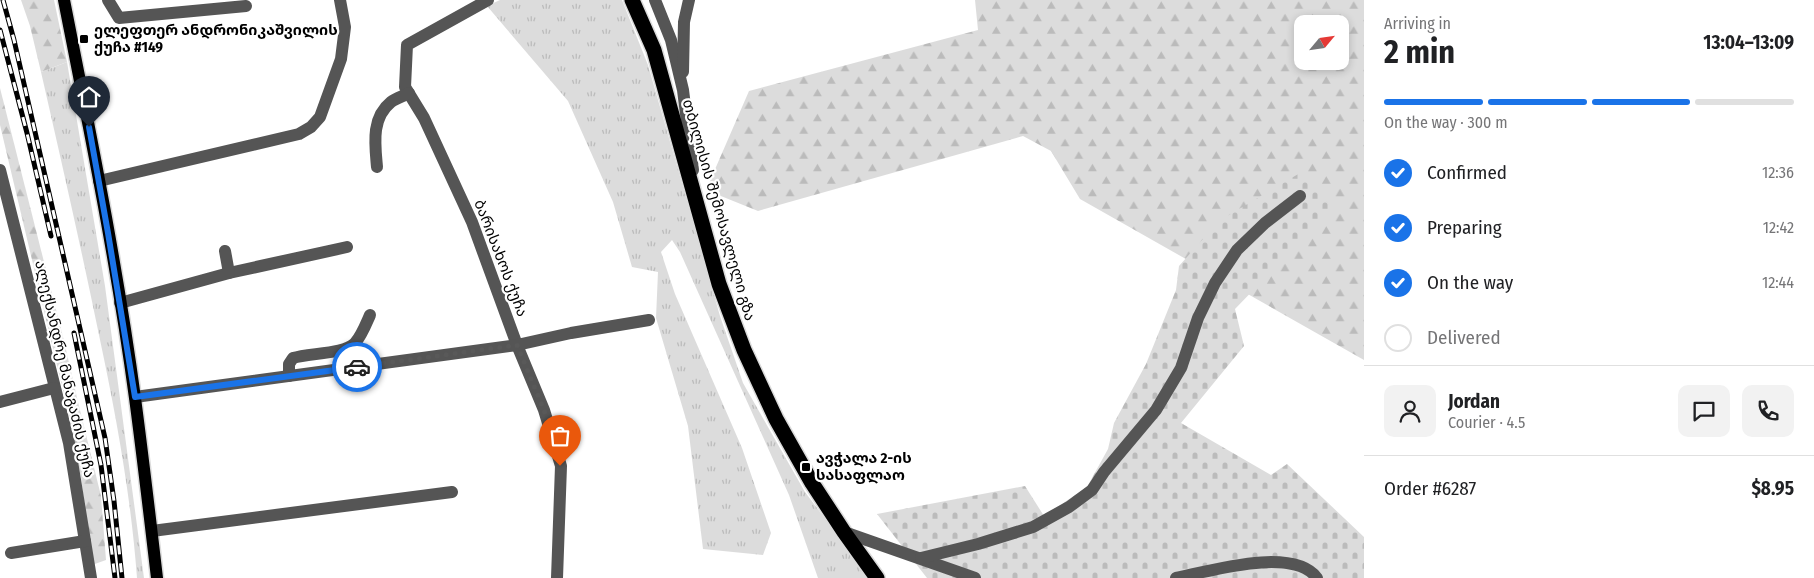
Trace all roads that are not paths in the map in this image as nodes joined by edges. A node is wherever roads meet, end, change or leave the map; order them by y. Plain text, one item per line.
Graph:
1 (64, 0) edge
2 (108, 0) edge
3 (340, 0) edge
4 (488, 0) edge
5 (632, 0) edge
6 (655, 0) edge
7 (689, 0) edge
8 (246, 6) dead end
9 (683, 90) junction
10 (409, 93) junction
11 (377, 167) dead end
12 (0, 170) edge
13 (99, 181) junction
14 (1300, 196) dead end
15 (3, 202) edge
16 (701, 219) junction
17 (347, 247) dead end
18 (225, 252) dead end
19 (229, 273) junction
20 (120, 302) junction
21 (370, 315) dead end
22 (649, 320) dead end
23 (517, 345) junction
24 (289, 376) junction
25 (54, 388) junction
26 (135, 397) junction
27 (0, 402) edge
28 (452, 492) dead end
29 (152, 531) junction
30 (844, 532) junction
31 (85, 541) junction
32 (11, 553) dead end
33 (921, 558) junction
34 (90, 578) edge
35 (157, 578) edge
36 (557, 578) edge
37 (878, 578) edge
38 (974, 578) edge
39 (1176, 578) edge
40 (1317, 578) edge

1 - 13 main road
2 - 8 street
3 - 13 street
4 - 10 street, ბარისახოს ქუჩა
5 - 16 highway, თბილისის შემოსავლელი გზა
6 - 9 street
7 - 9 street
9 - 16 street
10 - 11 street
10 - 23 street, ბარისახოს ქუჩა
12 - 15 street, ალექსანდრე მანაგაძის ქუჩა
13 - 20 main road
14 - 33 street
15 - 25 street, ალექსანდრე მანაგაძის ქუჩა
16 - 30 highway, თბილისის შემოსავლელი გზა
17 - 19 street
18 - 19 street
19 - 20 street
20 - 26 main road
21 - 24 street
22 - 23 street
23 - 24 street
23 - 36 street, ბარისახოს ქუჩა
24 - 26 street
25 - 27 street
25 - 31 street, ალექსანდრე მანაგაძის ქუჩა
26 - 29 main road
28 - 29 street
29 - 35 main road
30 - 33 street
30 - 37 highway, თბილისის შემოსავლელი გზა
31 - 32 street
31 - 34 street, ალექსანდრე მანაგაძის ქუჩა
33 - 38 street
39 - 40 street

